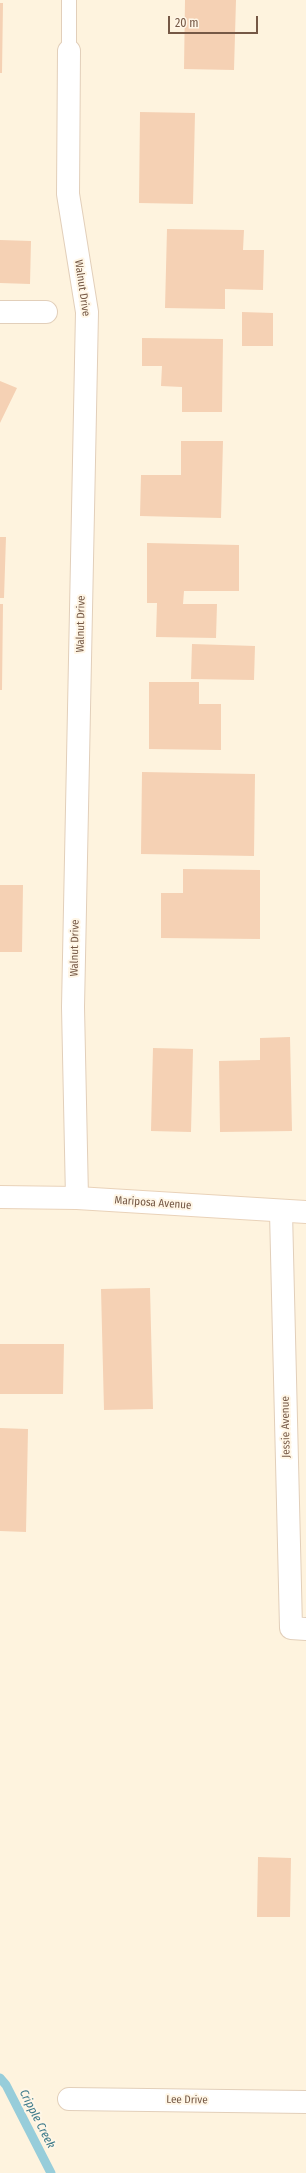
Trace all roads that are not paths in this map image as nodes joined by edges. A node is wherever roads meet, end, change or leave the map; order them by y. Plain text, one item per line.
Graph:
1 (69, 0) edge
2 (69, 51) joint
3 (0, 312) edge
4 (46, 312) dead end
5 (0, 1197) edge
6 (77, 1198) junction
7 (281, 1212) junction
8 (306, 1212) edge
9 (306, 1629) edge
10 (69, 2099) dead end
11 (306, 2102) edge

1 - 2 lane
2 - 6 street, Walnut Drive
3 - 4 street
5 - 6 street, Mariposa Avenue
6 - 7 street, Mariposa Avenue
7 - 8 street, Mariposa Avenue
7 - 9 street, Jessie Avenue
10 - 11 street, Lee Drive

